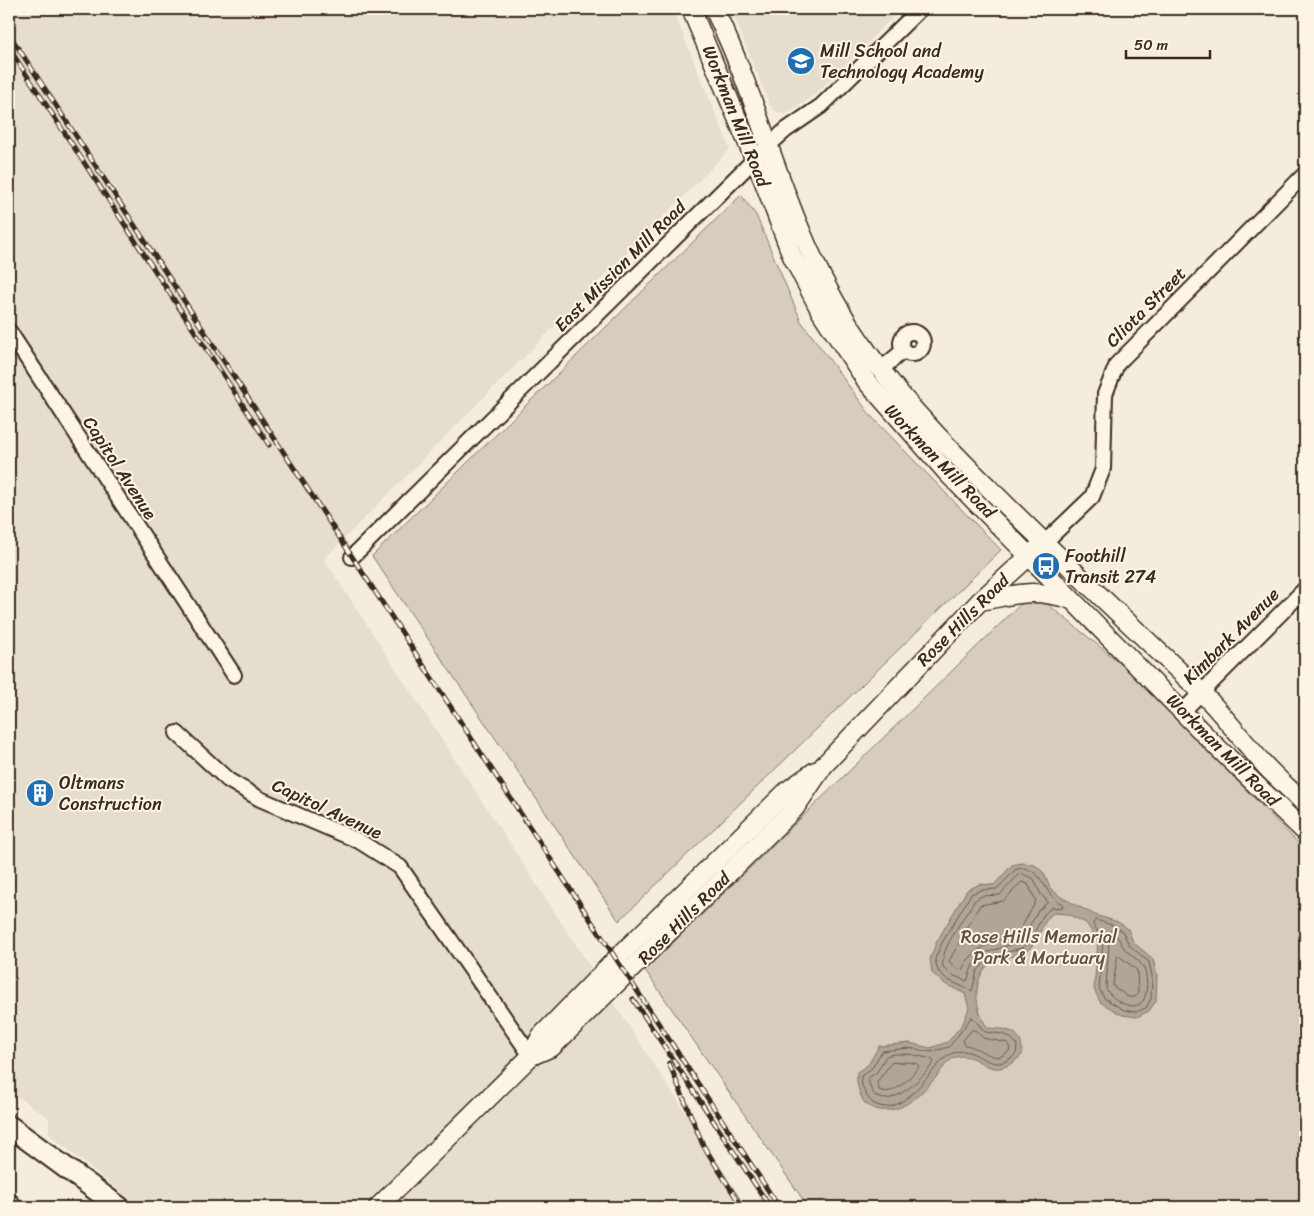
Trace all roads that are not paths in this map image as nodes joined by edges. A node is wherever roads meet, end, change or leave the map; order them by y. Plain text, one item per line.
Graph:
1 (691, 9) edge
2 (714, 9) edge
3 (920, 9) edge
4 (770, 144) junction
5 (754, 159) junction
6 (1305, 174) edge
7 (9, 331) edge
8 (900, 354) dead end
9 (880, 370) junction
10 (867, 382) junction
11 (948, 447) junction
12 (1043, 544) junction
13 (1029, 556) junction
14 (352, 557) dead end
15 (1305, 589) edge
16 (1073, 600) junction
17 (980, 601) junction
18 (234, 675) dead end
19 (1201, 692) junction
20 (1184, 710) junction
21 (177, 733) dead end
22 (1305, 804) edge
23 (1305, 832) edge
24 (531, 1056) junction
25 (9, 1126) edge
26 (9, 1204) edge
27 (11, 1207) edge
28 (119, 1207) edge
29 (378, 1207) edge

1 - 5 main road, Workman Mill Road
2 - 4 main road, Workman Mill Road
3 - 4 street, East Mission Mill Road
4 - 5 street, East Mission Mill Road
4 - 9 main road, Workman Mill Road
5 - 10 main road, Workman Mill Road
5 - 14 street, East Mission Mill Road
6 - 12 street, Cliota Street
7 - 18 street, Capitol Avenue
8 - 9 street
9 - 11 main road, Workman Mill Road
10 - 11 main road
10 - 13 main road, Workman Mill Road
11 - 12 main road, Workman Mill Road
12 - 13 main road, Rose Hills Road
12 - 19 main road, Workman Mill Road
13 - 16 main road, Workman Mill Road
13 - 17 main road, Rose Hills Road
15 - 19 street, Kimbark Avenue
16 - 17 main road
16 - 20 main road, Workman Mill Road
17 - 24 main road, Rose Hills Road
19 - 20 street, Kimbark Avenue
19 - 22 main road, Workman Mill Road
20 - 23 main road, Workman Mill Road
21 - 24 street, Capitol Avenue
24 - 29 main road, Rose Hills Road
25 - 28 highway
26 - 27 highway

